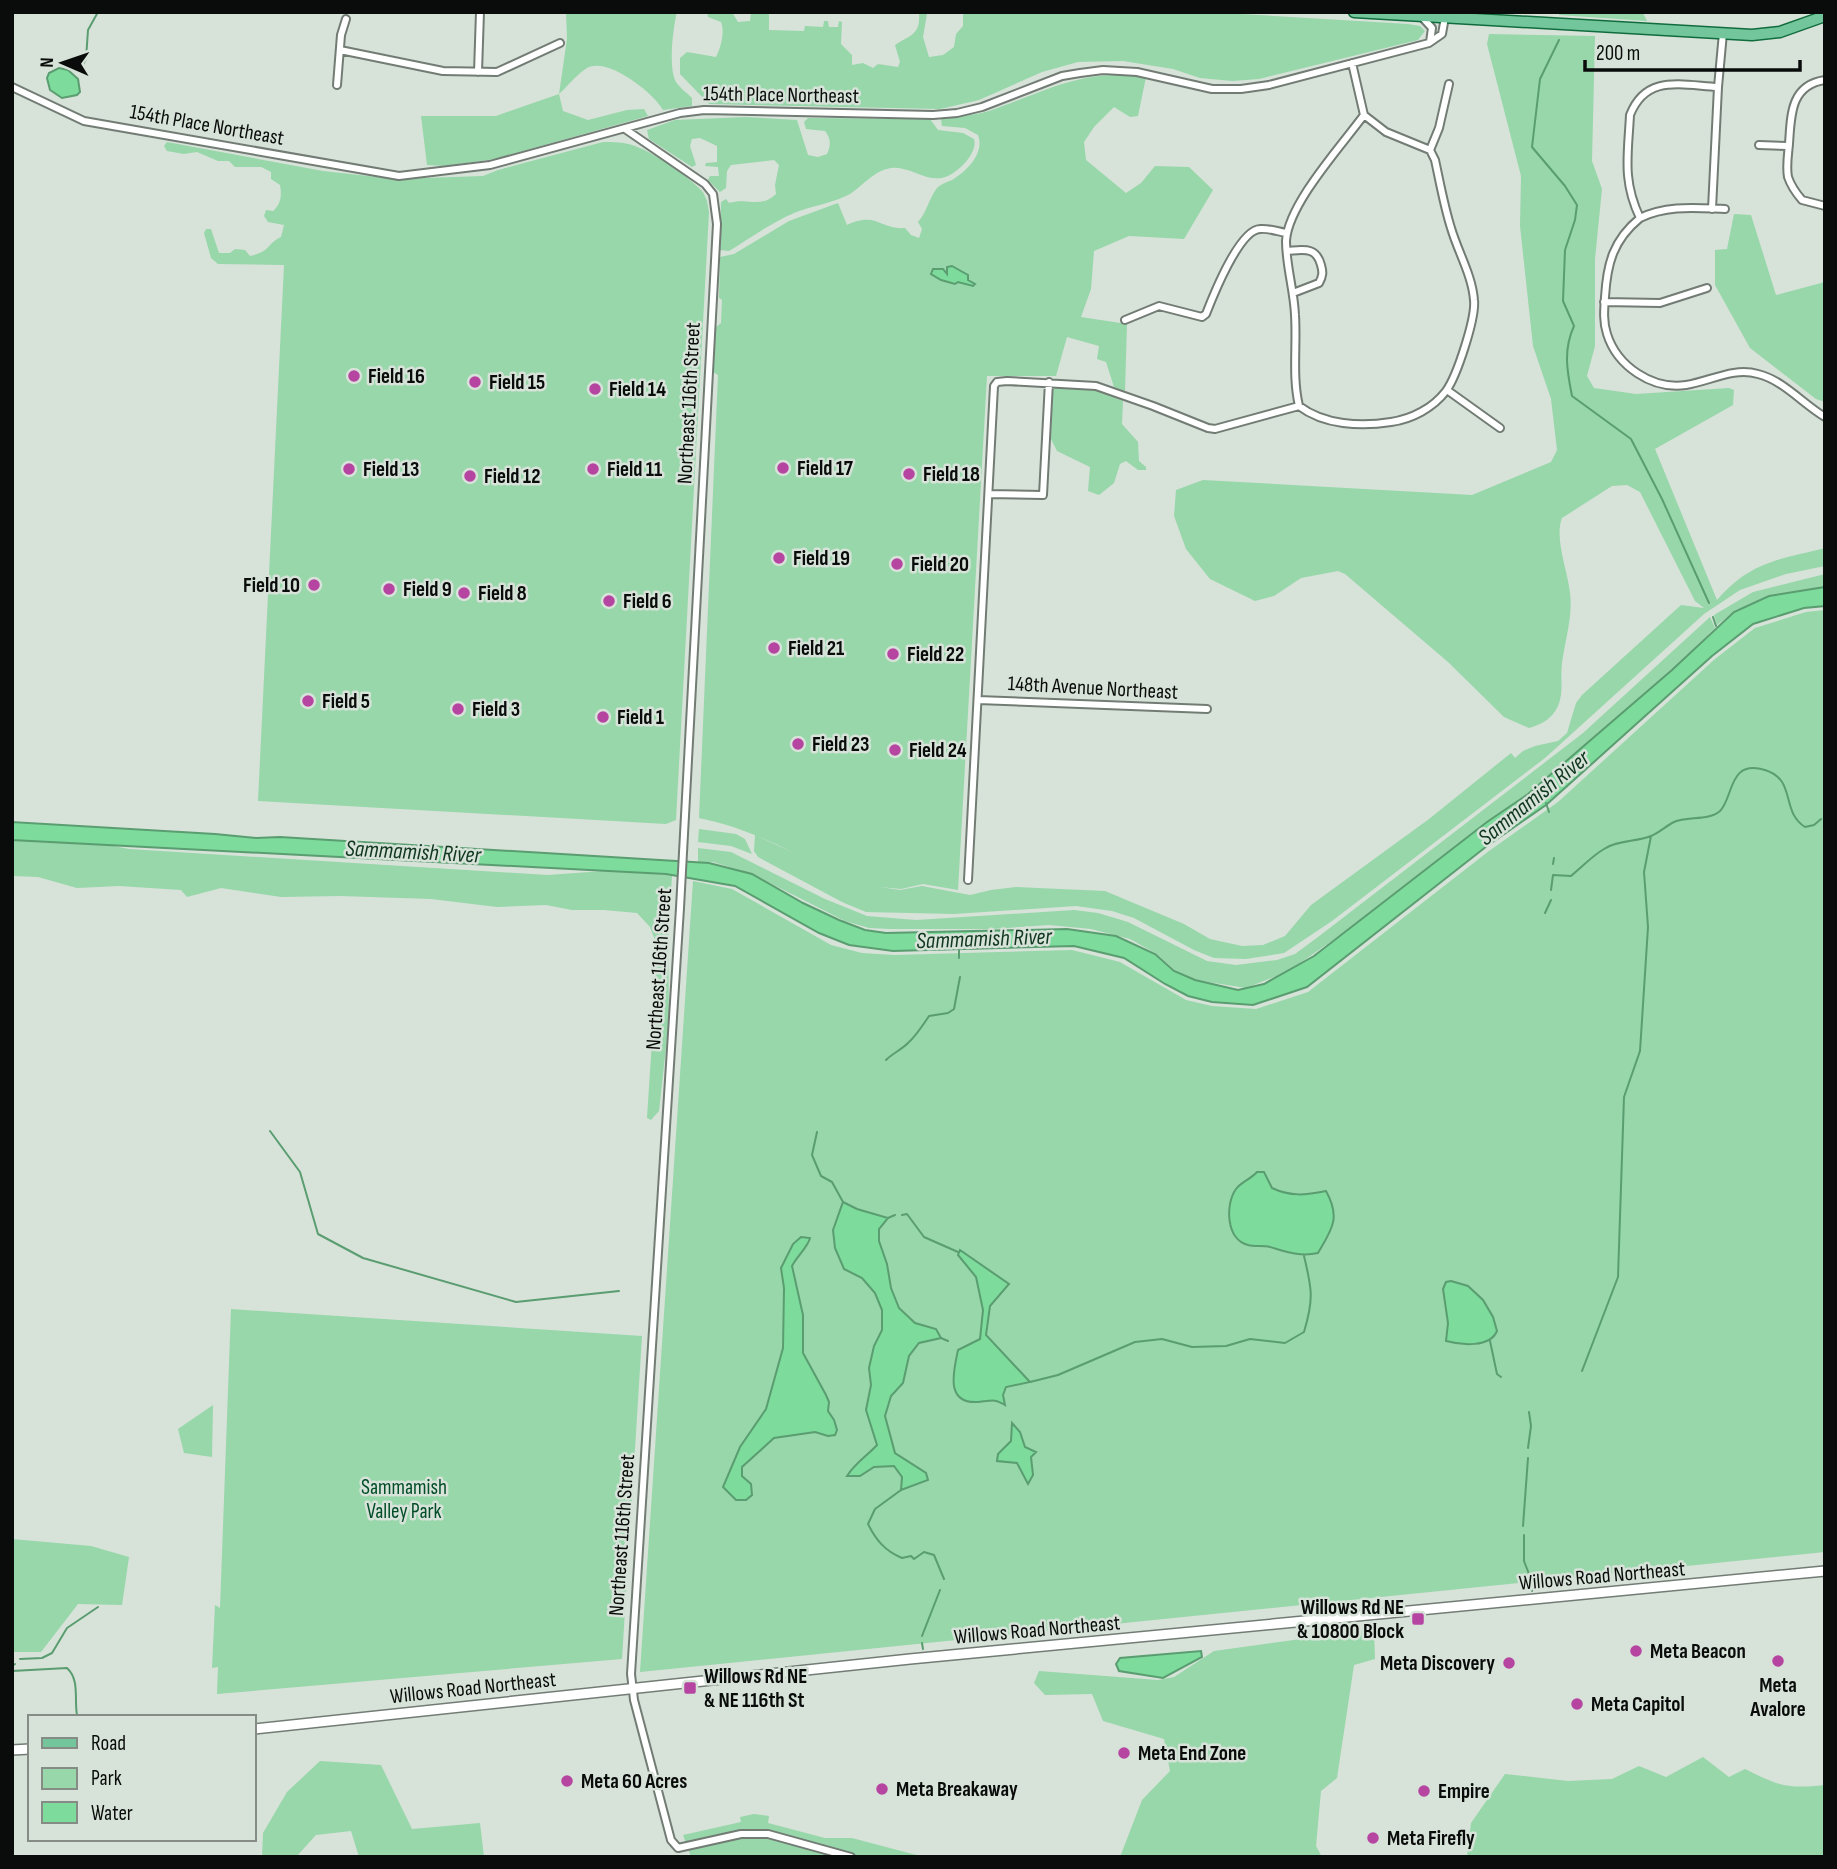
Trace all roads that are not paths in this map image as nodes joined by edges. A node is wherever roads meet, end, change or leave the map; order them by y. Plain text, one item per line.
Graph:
1 (480, 12) edge
2 (1354, 12) edge
3 (1420, 15) junction
4 (1825, 16) edge
5 (1445, 17) junction
6 (346, 19) dead end
7 (1723, 33) junction
8 (560, 43) dead end
9 (1429, 43) junction
10 (340, 50) junction
11 (1352, 63) junction
12 (478, 72) junction
13 (1825, 80) edge
14 (1449, 84) dead end
15 (337, 85) dead end
16 (12, 87) edge
17 (1717, 87) junction
18 (1364, 114) junction
19 (625, 129) junction
20 (1759, 145) dead end
21 (1788, 146) junction
22 (1430, 150) junction
23 (1825, 206) edge
24 (1712, 209) junction
25 (1725, 209) dead end
26 (1640, 218) junction
27 (1287, 233) junction
28 (1287, 251) junction
29 (1707, 288) dead end
30 (1293, 293) junction
31 (1604, 302) junction
32 (1125, 320) dead end
33 (1049, 382) junction
34 (1447, 390) junction
35 (1299, 406) junction
36 (1825, 417) edge
37 (1500, 428) dead end
38 (989, 494) junction
39 (978, 700) junction
40 (1207, 709) dead end
41 (968, 880) dead end
42 (1825, 1572) edge
43 (631, 1688) junction
44 (256, 1728) edge
45 (851, 1857) edge

1 - 12 street
2 - 3 main road
3 - 5 main road
3 - 9 street
4 - 7 main road
5 - 7 main road
5 - 9 street
6 - 10 street
7 - 17 street
8 - 12 street
9 - 11 street, 154th Place Northeast
10 - 12 street
10 - 15 street
11 - 18 street
11 - 19 street, 154th Place Northeast
13 - 21 street
14 - 22 street
16 - 19 street, 154th Place Northeast
17 - 24 street
17 - 26 street
18 - 22 street
18 - 27 street
19 - 43 street, Northeast 116th Street
20 - 21 street
21 - 23 street
22 - 34 street
24 - 25 street
24 - 26 street
26 - 31 street
27 - 28 street
27 - 32 street
28 - 30 street
28 - 30 street
29 - 31 street
30 - 35 street
31 - 36 street
33 - 35 street
33 - 38 street
33 - 38 street
34 - 35 street
34 - 37 street
38 - 39 street
39 - 40 street, 148th Avenue Northeast
39 - 41 street
42 - 43 main road, Willows Road Northeast
43 - 44 main road, Willows Road Northeast
43 - 45 street, Northeast 116th Street

